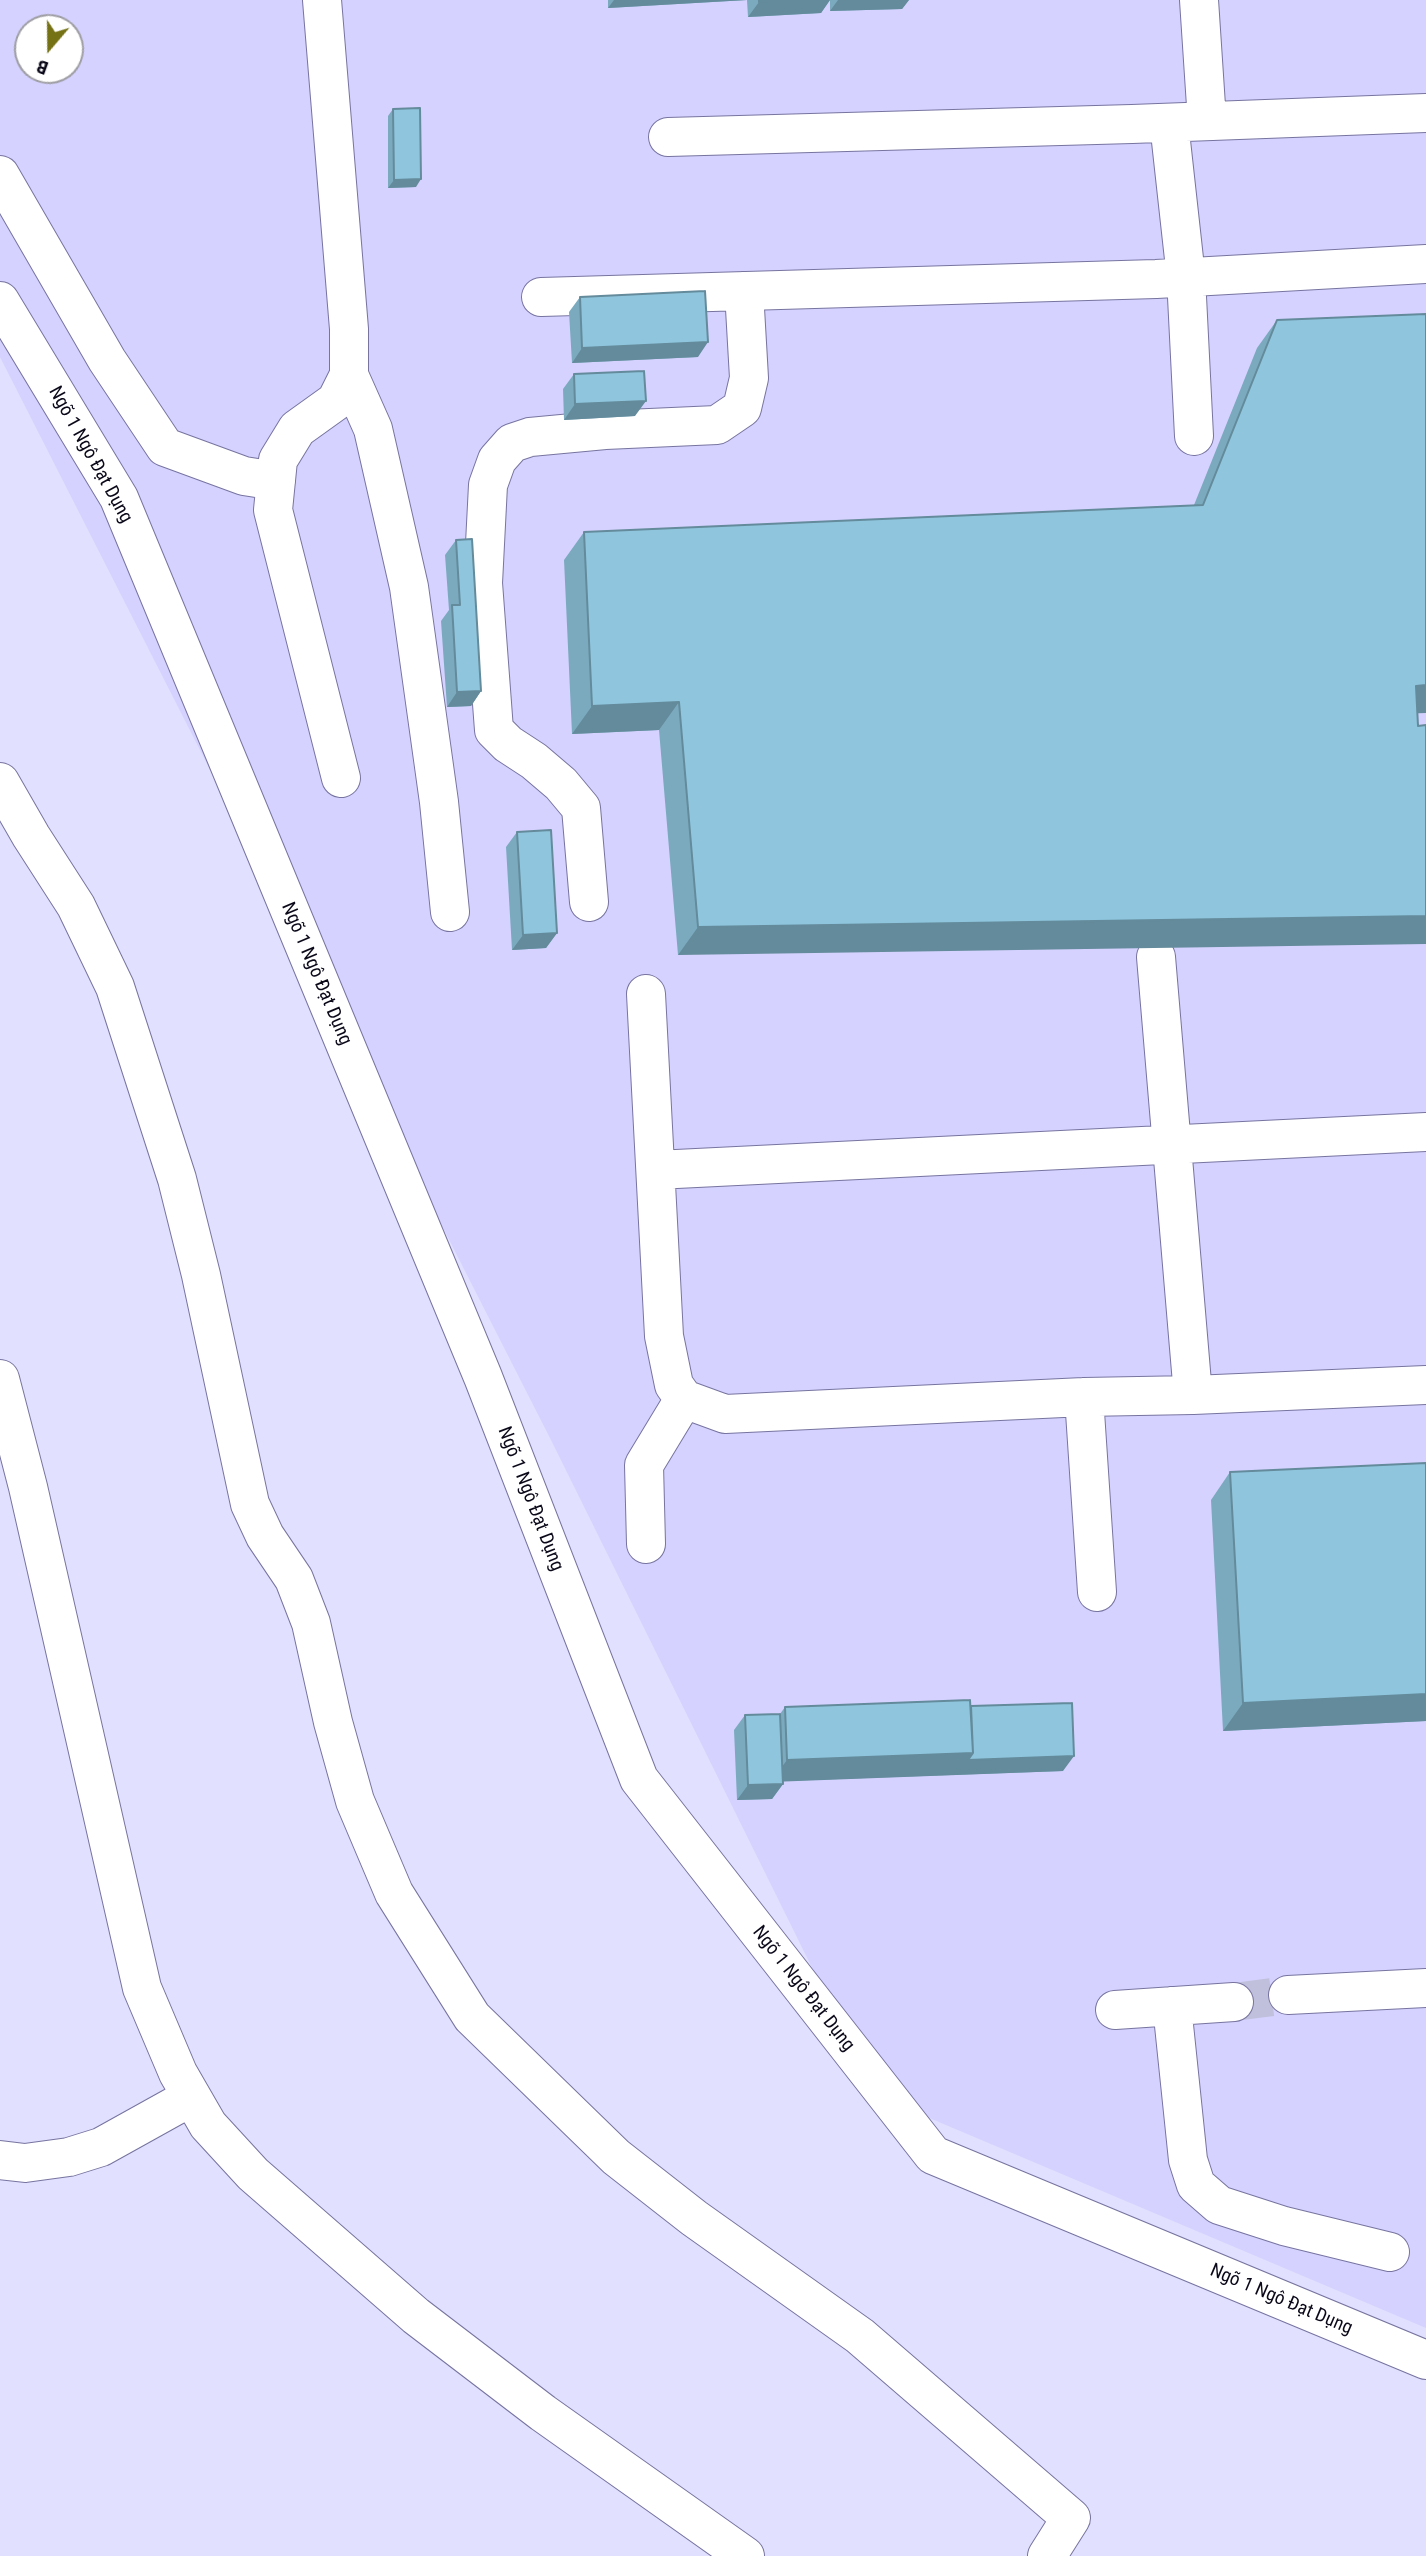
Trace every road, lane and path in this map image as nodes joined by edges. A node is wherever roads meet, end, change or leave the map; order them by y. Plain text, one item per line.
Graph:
1 (322, 0) edge
2 (1199, 0) edge
3 (1426, 113) edge
4 (1207, 121) junction
5 (1151, 123) junction
6 (668, 137) dead end
7 (0, 175) edge
8 (1426, 264) edge
9 (1186, 277) junction
10 (744, 290) junction
11 (541, 297) dead end
12 (0, 301) edge
13 (349, 375) junction
14 (1194, 436) dead end
15 (276, 481) junction
16 (341, 778) dead end
17 (0, 782) edge
18 (589, 902) dead end
19 (450, 912) dead end
20 (1156, 957) edge
21 (646, 995) dead end
22 (1426, 1132) edge
23 (1172, 1144) junction
24 (656, 1170) junction
25 (0, 1379) edge
26 (1426, 1385) edge
27 (1193, 1395) junction
28 (1084, 1396) junction
29 (684, 1399) junction
30 (646, 1544) dead end
31 (1097, 1592) dead end
32 (1426, 1989) edge
33 (1288, 1995) tunnel mouth
34 (1234, 2002) tunnel mouth
35 (1172, 2006) junction
36 (1115, 2010) dead end
37 (191, 2097) junction
38 (0, 2160) edge
39 (1390, 2252) dead end
40 (1426, 2360) edge
41 (745, 2556) edge
42 (1046, 2556) edge

1 - 13 street
2 - 4 street
3 - 4 street
4 - 5 street
5 - 6 street
5 - 9 street
7 - 15 street
8 - 9 street
9 - 10 street
9 - 14 street
10 - 11 street
10 - 18 street
12 - 40 street, Ngõ 1 Ngô Đạt Dụng
13 - 15 street
13 - 19 street
15 - 16 street
17 - 42 street
20 - 23 street
21 - 24 street
22 - 23 street
23 - 24 street
23 - 27 street
24 - 29 street
25 - 37 street
26 - 27 street
27 - 28 street
28 - 29 street
28 - 31 street
29 - 30 street
32 - 33 street
34 - 35 street
35 - 36 street
35 - 39 street
37 - 38 street
37 - 41 street

